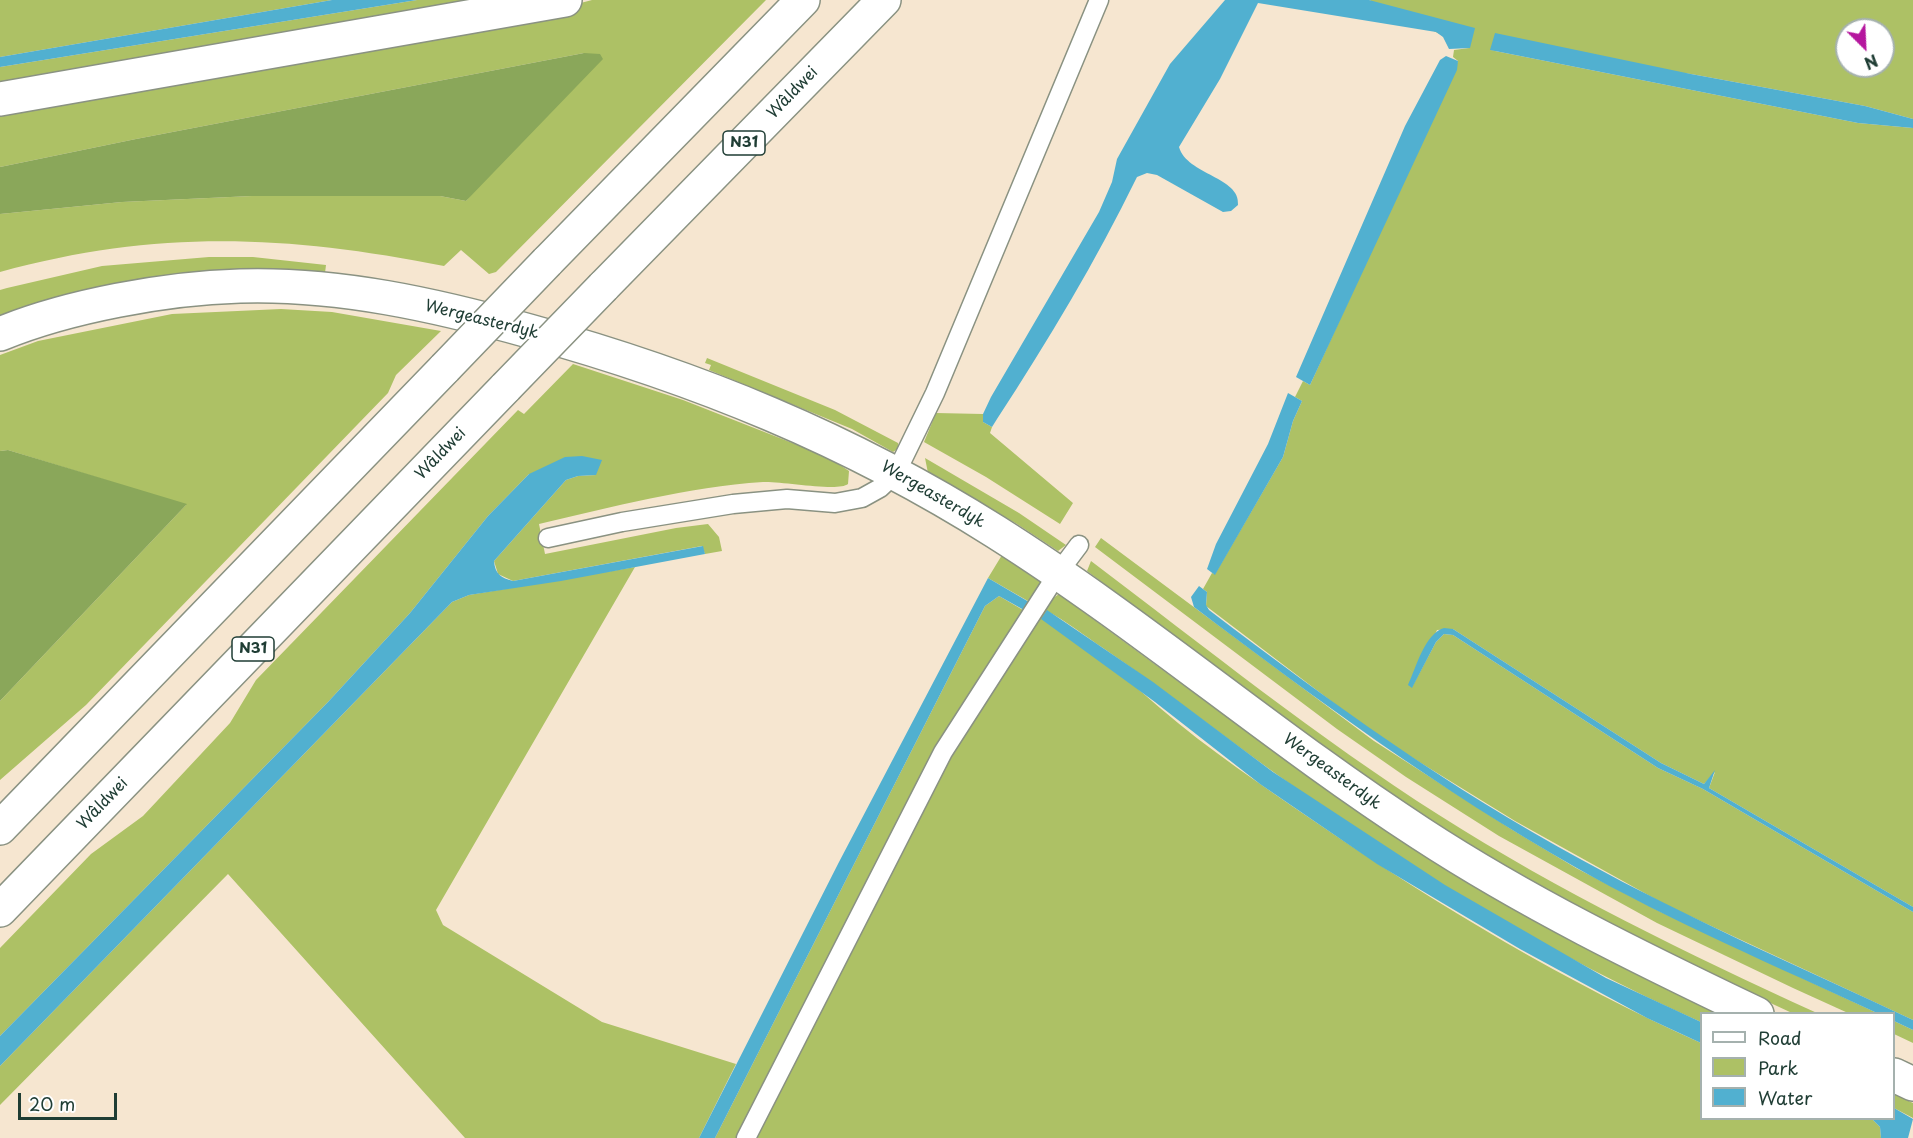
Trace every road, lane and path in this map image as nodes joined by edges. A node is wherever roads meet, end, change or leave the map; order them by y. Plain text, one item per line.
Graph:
1 (565, 0) edge
2 (803, 0) edge
3 (884, 0) edge
4 (1099, 0) edge
5 (0, 99) edge
6 (0, 334) edge
7 (896, 473) junction
8 (548, 538) dead end
9 (1079, 545) dead end
10 (1058, 573) junction
11 (0, 828) edge
12 (0, 910) edge
13 (1754, 1012) edge
14 (1895, 1076) edge
15 (1913, 1084) edge
16 (746, 1138) edge

1 - 5 main road
2 - 11 main road, bridge
3 - 12 main road, Wâldwei / N31, bridge
4 - 7 lane
6 - 7 main road, Wergeasterdyk
7 - 8 lane
7 - 10 main road, Wergeasterdyk
9 - 10 lane
10 - 13 main road, Wergeasterdyk
10 - 16 lane
14 - 15 main road

